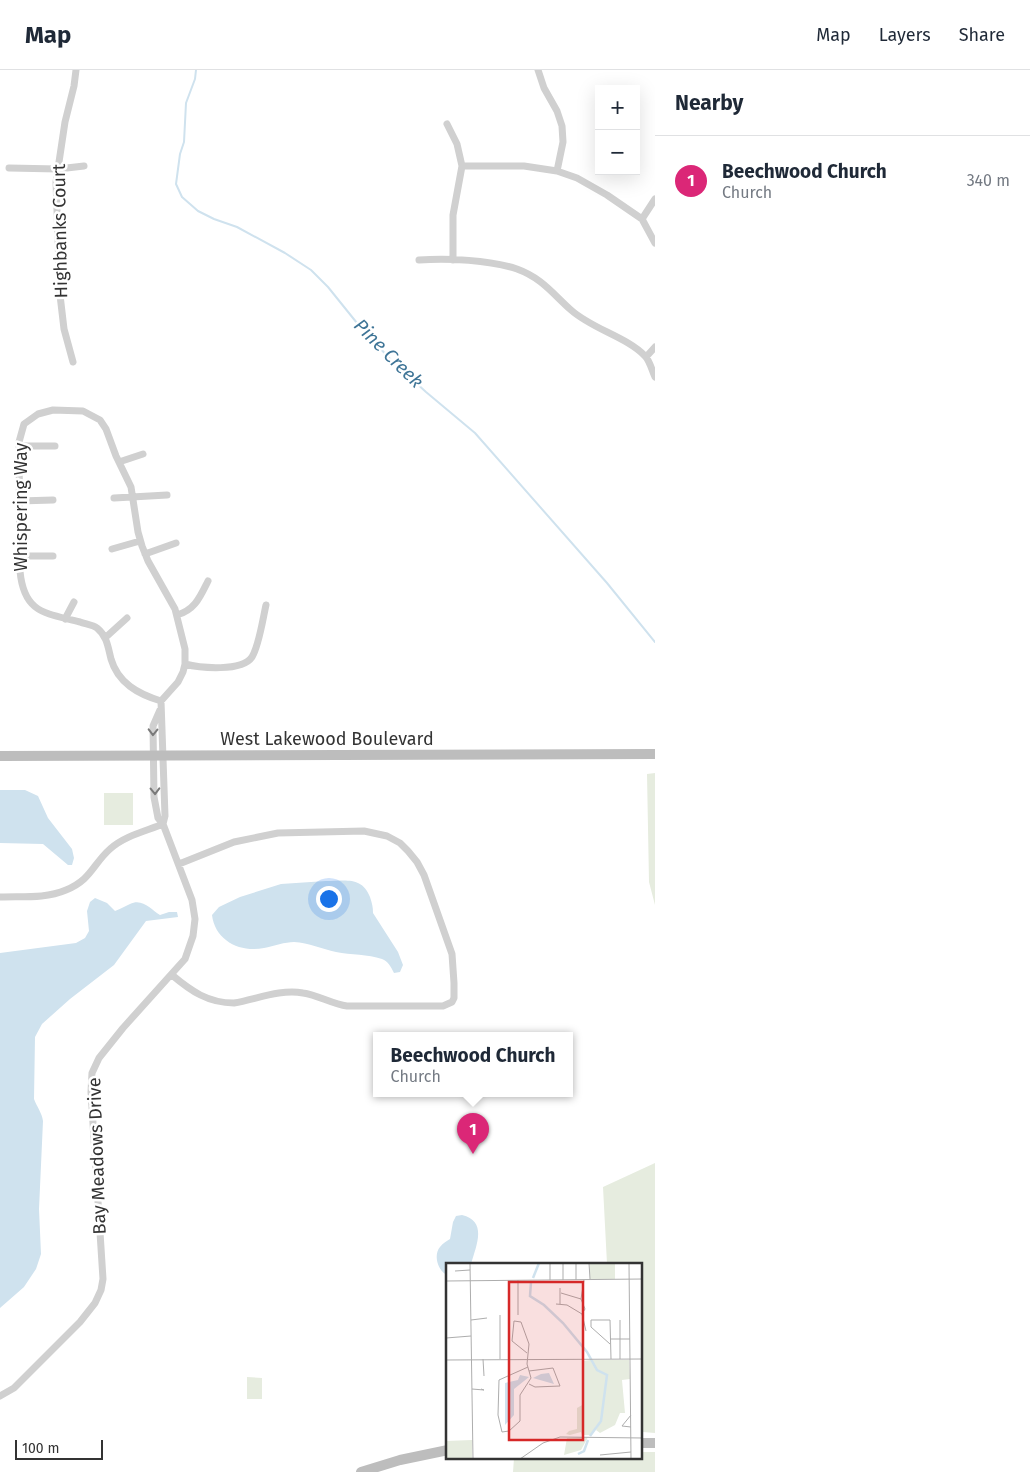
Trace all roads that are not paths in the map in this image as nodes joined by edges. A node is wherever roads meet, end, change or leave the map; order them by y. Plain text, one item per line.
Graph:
1 (76, 70) edge
2 (538, 70) edge
3 (447, 124) dead end
4 (84, 166) dead end
5 (462, 166) junction
6 (9, 168) dead end
7 (58, 169) junction
8 (557, 171) junction
9 (655, 200) edge
10 (642, 220) junction
11 (655, 243) edge
12 (420, 260) dead end
13 (454, 260) junction
14 (655, 347) edge
15 (646, 357) junction
16 (73, 362) dead end
17 (655, 377) edge
18 (19, 446) junction
19 (55, 446) dead end
20 (143, 454) dead end
21 (119, 462) junction
22 (167, 495) dead end
23 (134, 497) junction
24 (114, 498) dead end
25 (53, 500) dead end
26 (19, 501) junction
27 (140, 542) junction
28 (176, 543) dead end
29 (112, 549) dead end
30 (145, 554) junction
31 (20, 556) junction
32 (53, 556) dead end
33 (208, 582) dead end
34 (74, 602) dead end
35 (266, 604) dead end
36 (177, 615) junction
37 (127, 618) dead end
38 (65, 620) junction
39 (106, 637) junction
40 (186, 664) junction
41 (161, 701) junction
42 (655, 754) edge
43 (0, 756) edge
44 (158, 756) junction
45 (163, 824) junction
46 (179, 864) junction
47 (0, 897) edge
48 (172, 975) junction
49 (0, 1396) edge
50 (642, 1443) edge
51 (655, 1443) edge
52 (446, 1450) edge
53 (361, 1472) edge

1 - 7 street, Highbanks Court
2 - 8 street
3 - 5 street
4 - 7 street
5 - 8 street
5 - 13 street
6 - 7 street
7 - 16 street, Highbanks Court
8 - 10 street
9 - 10 street
10 - 11 street
12 - 13 street
13 - 15 street
14 - 15 street
15 - 17 street
18 - 19 street
18 - 21 street, Whispering Way
18 - 26 street, Whispering Way
20 - 21 street
21 - 23 street
22 - 23 street
23 - 24 street
23 - 27 street
25 - 26 street
26 - 31 street, Whispering Way
27 - 29 street
27 - 30 street
28 - 30 street
30 - 36 street
31 - 32 street
31 - 38 street, Whispering Way
33 - 36 street
34 - 38 street
35 - 40 street
36 - 40 street
37 - 39 street
38 - 39 street, Whispering Way
39 - 41 street
40 - 41 street
41 - 44 street, Bay Meadows Drive
42 - 44 street, West Lakewood Boulevard
43 - 44 street, West Lakewood Boulevard
44 - 45 street, Bay Meadows Drive
45 - 46 street, Bay Meadows Drive
45 - 47 street
46 - 48 street, Bay Meadows Drive
46 - 48 street
48 - 49 street, Bay Meadows Drive
50 - 51 street
52 - 53 street

